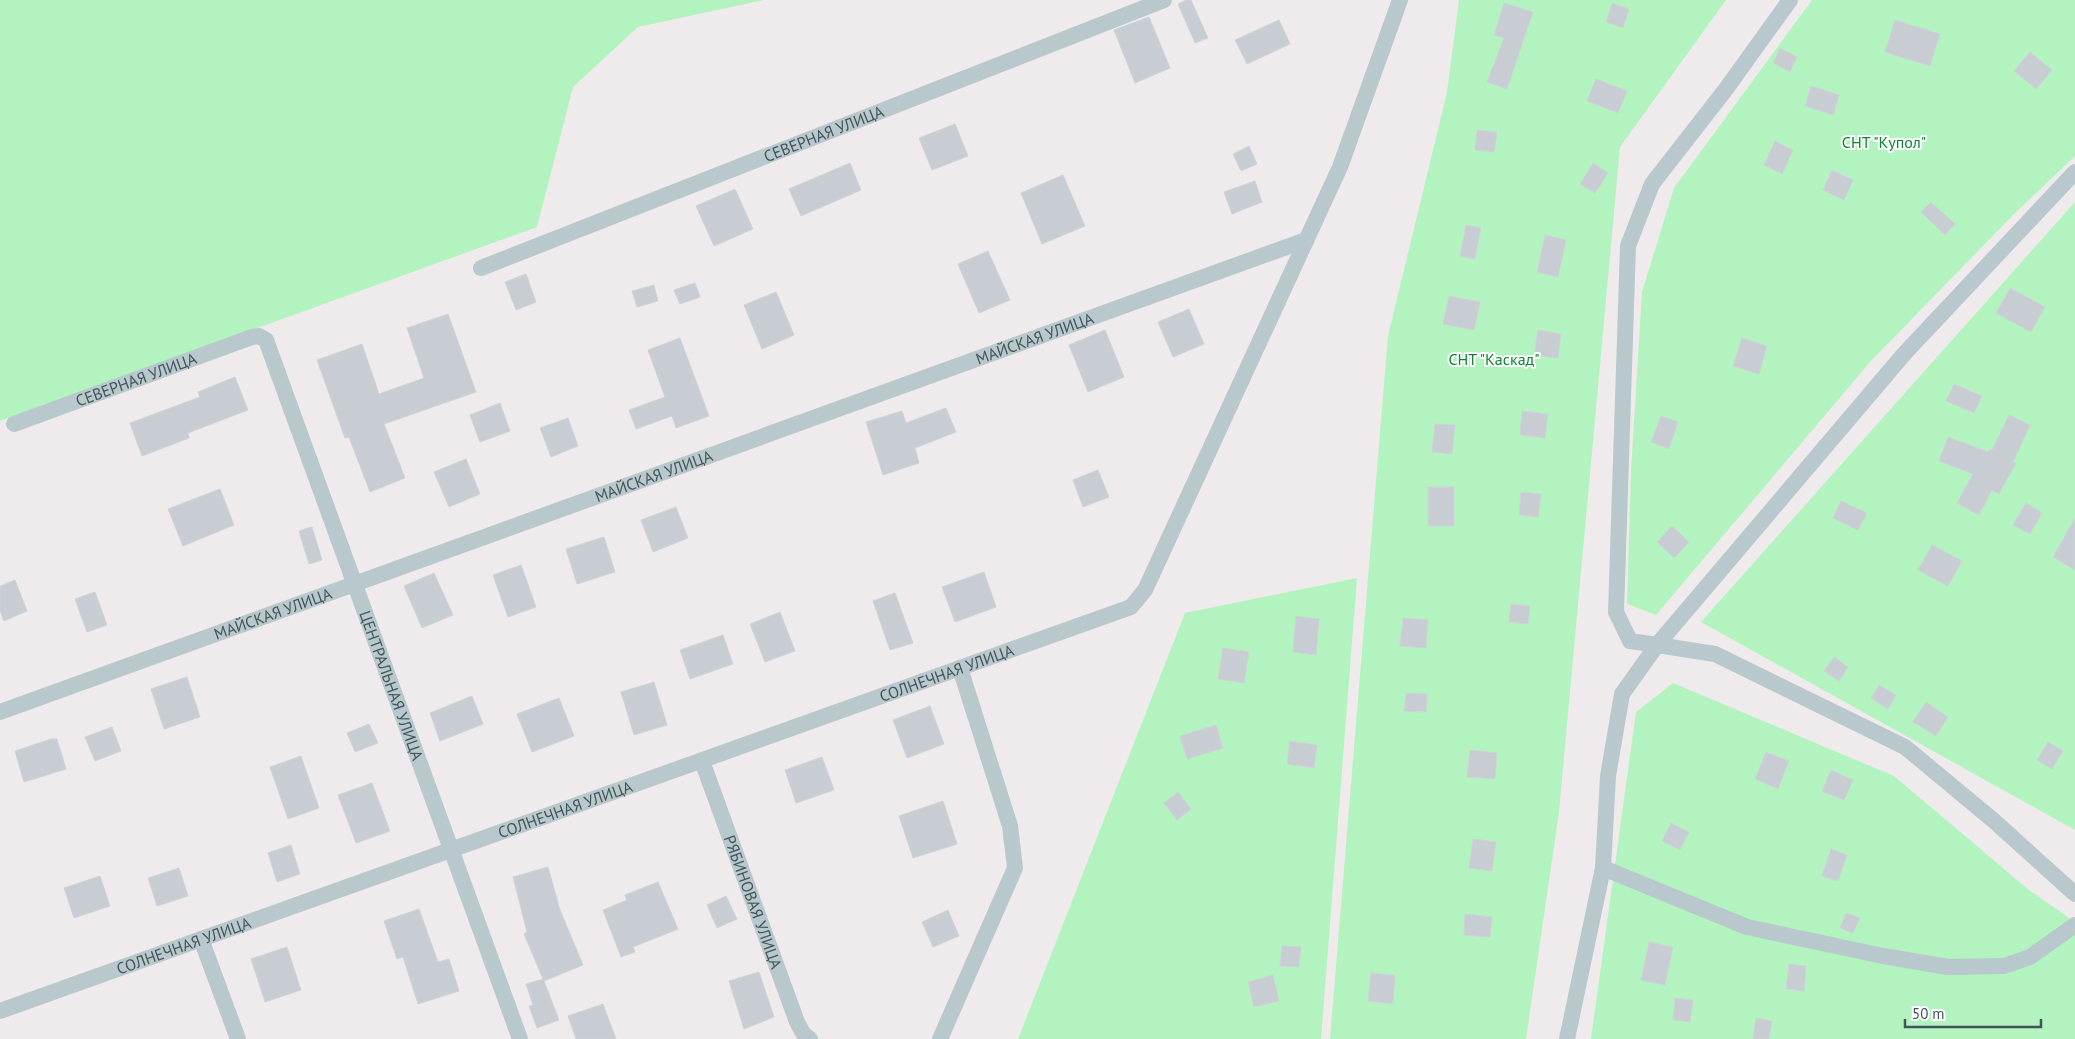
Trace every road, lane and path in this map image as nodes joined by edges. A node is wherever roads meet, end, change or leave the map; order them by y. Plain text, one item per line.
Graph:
1 (1164, 0) edge
2 (1400, 0) edge
3 (1790, 0) edge
4 (2075, 172) edge
5 (1306, 240) junction
6 (481, 268) dead end
7 (259, 336) joint
8 (14, 424) dead end
9 (355, 583) junction
10 (1657, 645) junction
11 (960, 668) junction
12 (0, 712) edge
13 (702, 760) junction
14 (451, 850) junction
15 (1603, 868) junction
16 (2075, 894) edge
17 (2075, 925) edge
18 (201, 939) junction
19 (0, 1011) edge
20 (238, 1039) edge
21 (520, 1039) edge
22 (810, 1039) edge
23 (940, 1039) edge
24 (1567, 1039) edge

1 - 6 street, СЕВЕРНАЯ УЛИЦА
2 - 5 street
3 - 10 street
4 - 10 street
5 - 9 street, МАЙСКАЯ УЛИЦА
5 - 11 street, СОЛНЕЧНАЯ УЛИЦА
7 - 8 street, СЕВЕРНАЯ УЛИЦА
7 - 9 street, ЦЕНТРАЛЬНАЯ УЛИЦА
9 - 12 street, МАЙСКАЯ УЛИЦА
9 - 14 street, ЦЕНТРАЛЬНАЯ УЛИЦА
10 - 15 street
10 - 16 street
11 - 13 street, СОЛНЕЧНАЯ УЛИЦА
11 - 23 street
13 - 14 street, СОЛНЕЧНАЯ УЛИЦА
13 - 22 street, РЯБИНОВАЯ УЛИЦА
14 - 18 street, СОЛНЕЧНАЯ УЛИЦА
14 - 21 street, ЦЕНТРАЛЬНАЯ УЛИЦА
15 - 17 street
15 - 24 street
18 - 19 street, СОЛНЕЧНАЯ УЛИЦА
18 - 20 street

